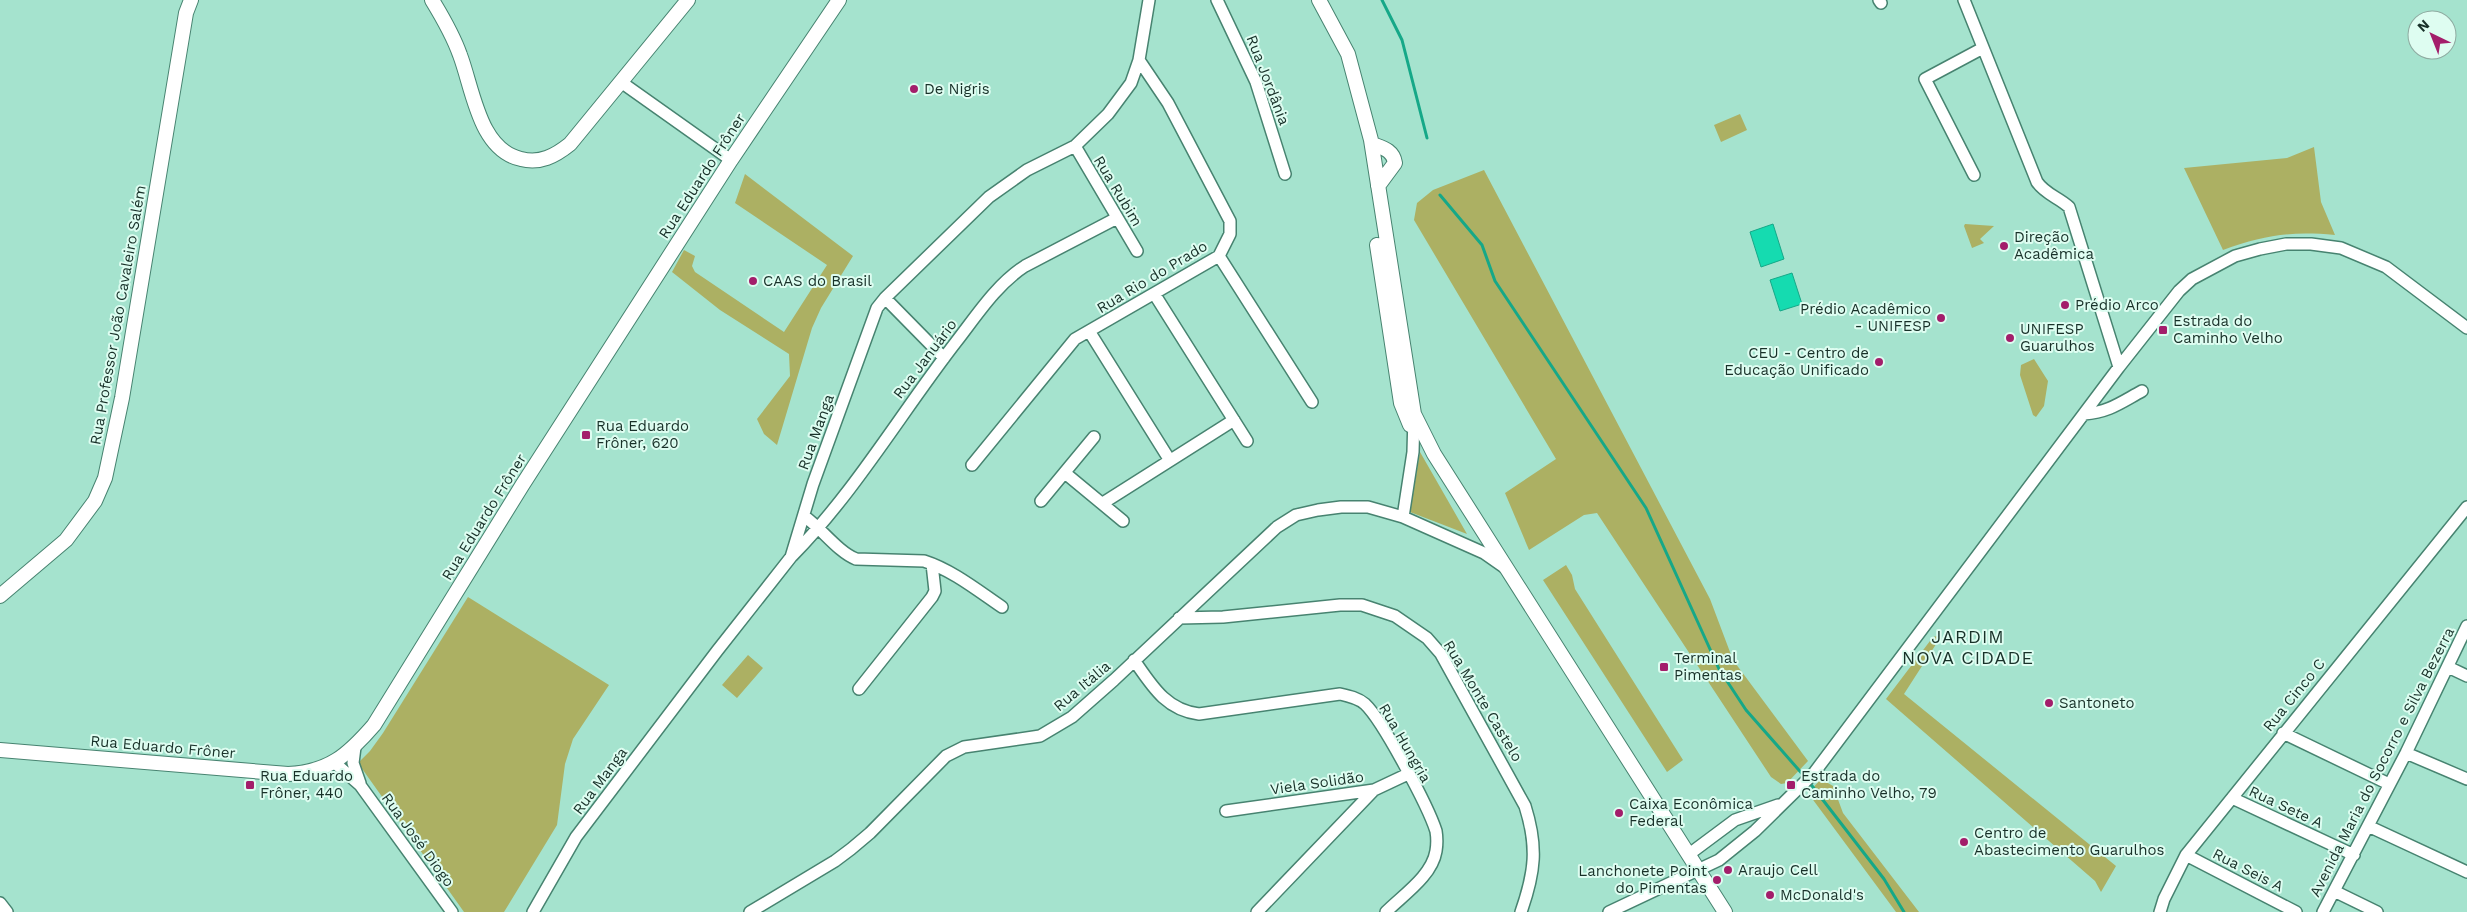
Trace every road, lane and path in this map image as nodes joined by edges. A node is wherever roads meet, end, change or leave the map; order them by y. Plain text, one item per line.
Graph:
1 (191, 0) edge
2 (432, 0) edge
3 (688, 0) edge
4 (839, 0) edge
5 (1149, 0) edge
6 (1217, 0) edge
7 (1310, 0) edge
8 (1319, 0) edge
9 (1964, 0) edge
10 (1983, 48) junction
11 (1139, 60) junction
12 (621, 82) junction
13 (1372, 144) junction
14 (1075, 146) junction
15 (730, 160) junction
16 (1285, 174) dead end
17 (1974, 175) dead end
18 (1378, 186) junction
19 (1116, 218) junction
20 (1137, 250) dead end
21 (1219, 256) junction
22 (1155, 295) junction
23 (884, 298) junction
24 (2467, 328) edge
25 (1089, 331) junction
26 (944, 358) junction
27 (2119, 367) junction
28 (2142, 391) dead end
29 (1312, 402) dead end
30 (1414, 414) junction
31 (2084, 414) junction
32 (1234, 420) junction
33 (1413, 432) junction
34 (1094, 437) dead end
35 (1247, 441) dead end
36 (1169, 459) junction
37 (972, 465) dead end
38 (1065, 473) junction
39 (1041, 501) dead end
40 (1103, 504) junction
41 (2467, 507) edge
42 (804, 516) junction
43 (1403, 517) junction
44 (1123, 521) dead end
45 (820, 528) junction
46 (791, 558) junction
47 (932, 564) junction
48 (1509, 570) junction
49 (0, 596) edge
50 (1002, 607) dead end
51 (1179, 618) junction
52 (2467, 626) edge
53 (1134, 660) junction
54 (2448, 667) junction
55 (2467, 676) edge
56 (858, 689) dead end
57 (2283, 733) junction
58 (355, 747) junction
59 (0, 750) edge
60 (2406, 753) junction
61 (335, 763) junction
62 (1408, 774) junction
63 (2467, 779) edge
64 (2389, 784) junction
65 (360, 785) junction
66 (1374, 790) junction
67 (2232, 798) junction
68 (1782, 803) junction
69 (1226, 811) dead end
70 (2368, 826) junction
71 (1688, 855) junction
72 (2186, 855) junction
73 (2354, 855) junction
74 (1697, 871) junction
75 (2467, 872) edge
76 (2334, 891) junction
77 (0, 902) edge
78 (8, 912) edge
79 (452, 912) edge
80 (533, 912) edge
81 (750, 912) edge
82 (1257, 912) edge
83 (1386, 912) edge
84 (1521, 912) edge
85 (1609, 912) edge
86 (1725, 912) edge
87 (2160, 912) edge
88 (2296, 912) edge
89 (2323, 912) edge
90 (2377, 912) edge

1 - 49 main road, Rua Professor João Cavaleiro Salém
2 - 12 main road
3 - 12 main road
4 - 15 main road, Rua Eduardo Frôner
5 - 11 street, Rua Manga
6 - 16 street, Rua Jordânia
7 - 33 main road
8 - 13 main road
9 - 10 street
10 - 17 street
10 - 27 street
11 - 14 street, Rua Manga
11 - 21 street, Rua Rio do Prado
12 - 15 street
13 - 18 main road
13 - 18 main road
14 - 19 street, Rua Rubim
14 - 23 street, Rua Manga
15 - 58 main road, Rua Eduardo Frôner
18 - 30 main road
19 - 20 street, Rua Rubim
19 - 26 street, Rua Januário
21 - 22 street, Rua Rio do Prado
21 - 29 street
22 - 25 street, Rua Rio do Prado
22 - 32 street
23 - 26 street
23 - 42 street, Rua Manga
24 - 27 street
25 - 36 street
25 - 37 street, Rua Rio do Prado
26 - 45 street, Rua Januário
27 - 31 street
28 - 31 street
30 - 33 street
30 - 48 main road
31 - 68 street
32 - 35 street
32 - 36 street
33 - 43 street
33 - 48 main road
34 - 38 street
36 - 40 street
38 - 39 street
38 - 40 street
40 - 44 street
41 - 57 street, Rua Cinco C
42 - 45 street
42 - 46 street, Rua Manga
43 - 48 street, Rua Itália
43 - 51 street, Rua Itália
45 - 46 street, Rua Januário
45 - 47 street
46 - 80 street, Rua Manga
47 - 50 street
47 - 56 street
48 - 71 main road
51 - 53 street, Rua Itália
51 - 84 street, Rua Monte Castelo
52 - 54 street, Avenida Maria do Socorro e Silva Bezerra
53 - 62 street, Rua Hungria
53 - 81 street, Rua Itália
54 - 55 street
54 - 60 street, Avenida Maria do Socorro e Silva Bezerra
57 - 64 street
57 - 67 street, Rua Cinco C
58 - 61 main road, Rua Eduardo Frôner
58 - 65 street, Rua José Diogo
59 - 61 main road, Rua Eduardo Frôner
60 - 63 street
60 - 64 street, Avenida Maria do Socorro e Silva Bezerra
61 - 65 street, Rua José Diogo
62 - 66 street, Viela Solidão
62 - 83 street, Rua Hungria
64 - 70 street, Avenida Maria do Socorro e Silva Bezerra
65 - 79 street, Rua José Diogo
66 - 69 street, Viela Solidão
66 - 82 street
67 - 72 street, Rua Cinco C
67 - 73 street, Rua Sete A
68 - 71 street
68 - 74 street
70 - 73 street, Avenida Maria do Socorro e Silva Bezerra
70 - 75 street
71 - 74 main road
72 - 87 street, Rua Cinco C
72 - 88 street, Rua Seis A
73 - 76 street, Avenida Maria do Socorro e Silva Bezerra
74 - 85 street
74 - 86 main road
76 - 89 street, Avenida Maria do Socorro e Silva Bezerra
76 - 90 street
77 - 78 street

